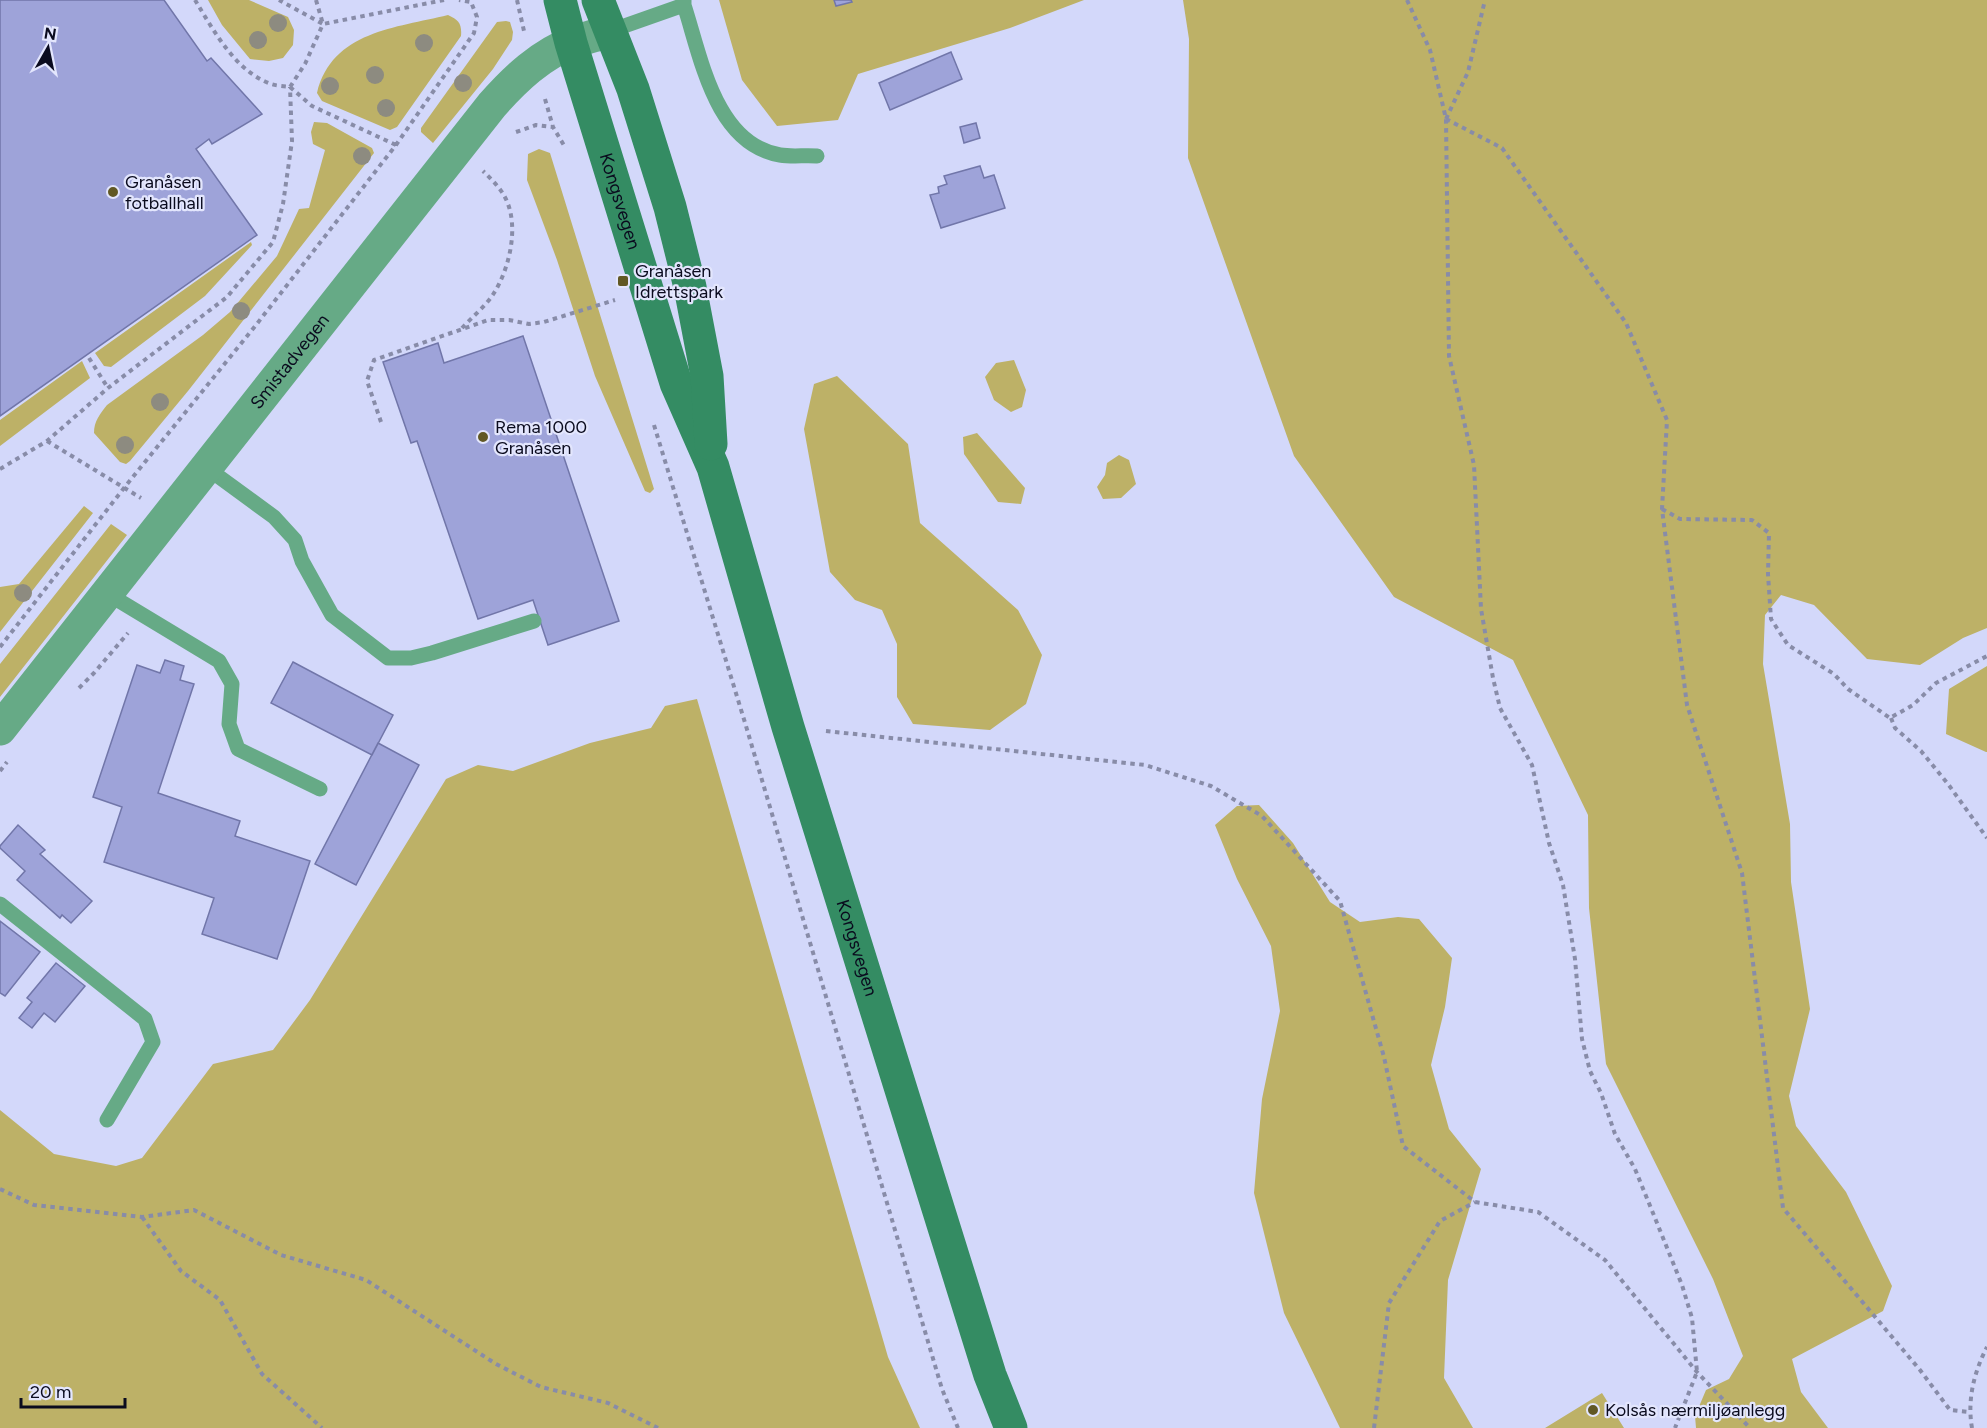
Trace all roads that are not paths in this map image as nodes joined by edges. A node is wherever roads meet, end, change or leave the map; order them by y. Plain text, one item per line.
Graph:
1 (560, 0) edge
2 (598, 0) edge
3 (684, 2) edge
4 (610, 31) junction
5 (571, 43) junction
6 (817, 156) dead end
7 (712, 467) junction
8 (207, 468) junction
9 (108, 594) junction
10 (534, 621) dead end
11 (0, 729) edge
12 (320, 789) dead end
13 (0, 904) edge
14 (107, 1120) dead end
15 (1011, 1428) edge

1 - 5 main road, Kongsvegen
2 - 4 main road, Kongsvegen
3 - 4 lane
3 - 6 lane
4 - 5 street, Smistadvegen
4 - 7 main road, Kongsvegen
5 - 7 main road, Kongsvegen
5 - 8 street, Smistadvegen
7 - 15 main road, Kongsvegen
8 - 9 street, Smistadvegen
8 - 10 lane
9 - 11 street, Smistadvegen
9 - 12 lane
13 - 14 lane

